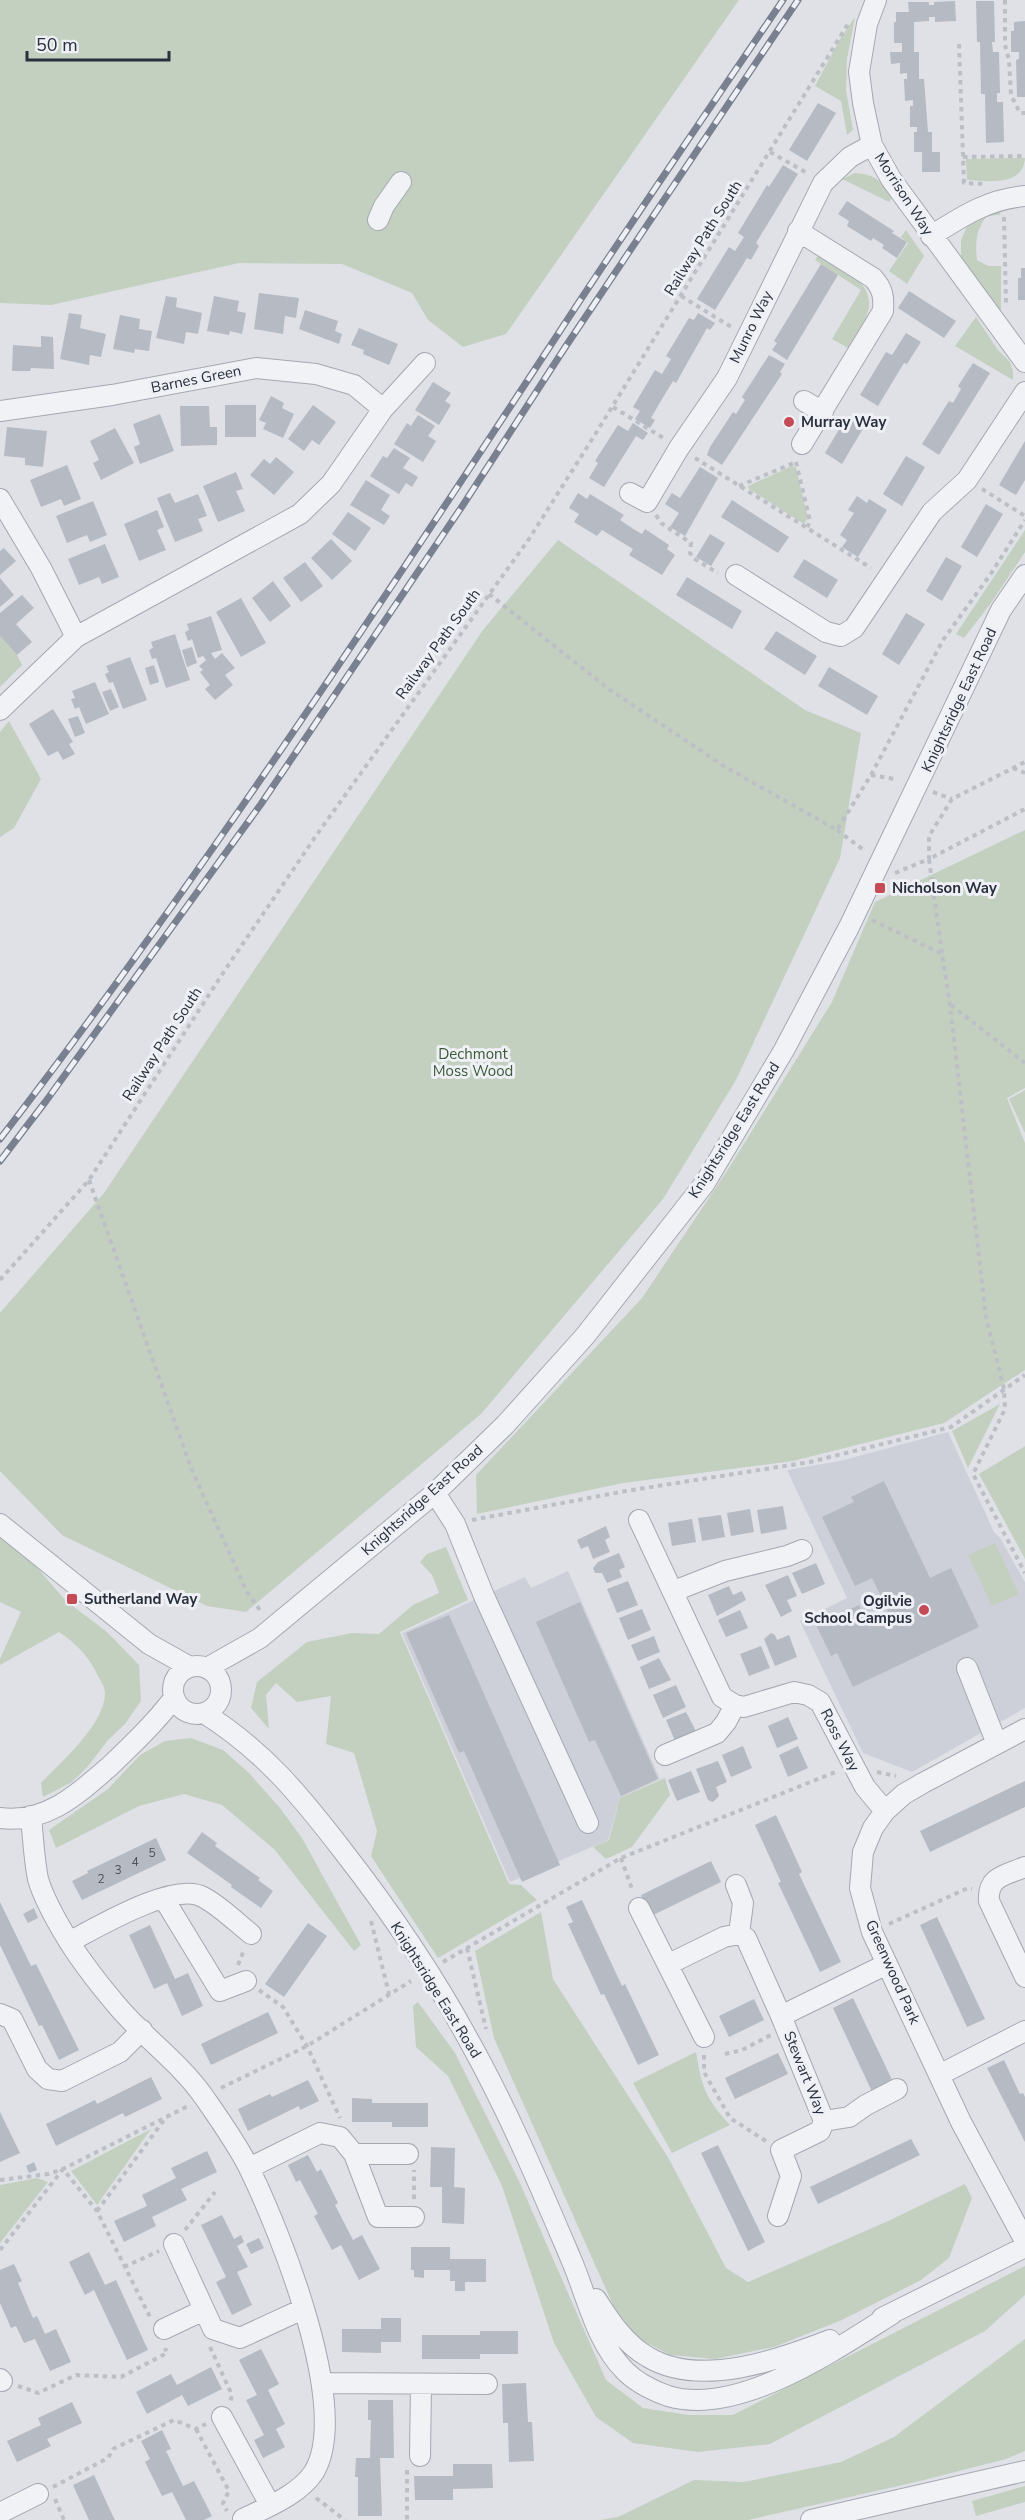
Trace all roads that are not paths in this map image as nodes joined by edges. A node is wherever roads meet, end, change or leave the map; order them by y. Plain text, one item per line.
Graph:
1 (876, 0) edge
2 (872, 145) junction
3 (401, 182) dead end
4 (1025, 196) edge
5 (379, 208) dead end
6 (798, 231) junction
7 (931, 236) junction
8 (1025, 362) edge
9 (425, 363) dead end
10 (1025, 392) edge
11 (804, 401) dead end
12 (383, 409) junction
13 (0, 411) edge
14 (823, 412) junction
15 (799, 453) road end
16 (638, 497) road end
17 (0, 499) edge
18 (736, 575) road end
19 (1025, 575) edge
20 (76, 637) junction
21 (0, 710) edge
22 (435, 1493) junction
23 (639, 1520) dead end
24 (0, 1524) edge
25 (802, 1550) dead end
26 (674, 1591) junction
27 (266, 1633) junction
28 (148, 1644) junction
29 (198, 1668) junction
30 (967, 1668) dead end
31 (221, 1692) junction
32 (185, 1702) junction
33 (735, 1706) junction
34 (1025, 1729) edge
35 (997, 1744) junction
36 (251, 1746) junction
37 (665, 1755) dead end
38 (885, 1811) junction
39 (31, 1816) junction
40 (0, 1818) edge
41 (588, 1823) dead end
42 (1025, 1867) edge
43 (736, 1885) dead end
44 (164, 1899) junction
45 (639, 1908) road end
46 (251, 1934) road end
47 (739, 1934) junction
48 (69, 1942) junction
49 (669, 1964) junction
50 (887, 1964) junction
51 (1025, 1977) edge
52 (246, 1981) road end
53 (0, 2014) edge
54 (784, 2022) junction
55 (142, 2031) junction
56 (1025, 2031) edge
57 (704, 2037) road end
58 (939, 2075) junction
59 (897, 2090) dead end
60 (824, 2121) junction
61 (354, 2154) junction
62 (408, 2154) road end
63 (249, 2168) junction
64 (778, 2216) dead end
65 (414, 2217) road end
66 (1025, 2241) edge
67 (174, 2244) dead end
68 (1025, 2247) edge
69 (573, 2264) junction
70 (303, 2309) junction
71 (204, 2310) junction
72 (892, 2314) junction
73 (160, 2332) road end
74 (323, 2383) junction
75 (421, 2384) junction
76 (487, 2384) dead end
77 (222, 2417) road end
78 (420, 2456) road end
79 (1025, 2469) edge
80 (38, 2494) dead end
81 (270, 2505) junction
82 (7, 2515) edge
83 (243, 2519) edge
84 (811, 2520) edge

1 - 2 street, Morrison Way
2 - 6 street, Munro Way
2 - 7 street, Morrison Way
3 - 5 street
4 - 7 street
6 - 14 street
6 - 16 street, Munro Way
7 - 8 street, Morrison Way
9 - 12 street
10 - 18 street
11 - 14 street
12 - 13 street, Barnes Green
12 - 20 street
14 - 15 street
17 - 20 street
19 - 22 street, Knightsridge East Road
20 - 21 street
22 - 27 street, Knightsridge East Road
22 - 41 street
23 - 26 street
24 - 28 street
25 - 26 street
26 - 33 street
27 - 29 street, Knightsridge East Road
27 - 31 street, Knightsridge East Road
28 - 29 street
28 - 32 street
29 - 31 street
29 - 32 street
30 - 35 street
31 - 32 street
31 - 36 street, Knightsridge East Road
32 - 36 street, Knightsridge East Road
32 - 39 street
33 - 37 street
33 - 38 street, Ross Way
34 - 35 street, Greenwood Park
35 - 38 street, Greenwood Park
36 - 69 street, Knightsridge East Road
38 - 50 street, Greenwood Park
39 - 40 street
39 - 48 street
42 - 51 street
43 - 47 street
44 - 46 street
44 - 48 street
44 - 52 street
45 - 49 street
47 - 49 street
47 - 54 street, Stewart Way
48 - 55 street
49 - 57 street
50 - 54 street, Stewart Way
50 - 58 street, Greenwood Park
53 - 55 street
54 - 60 street, Stewart Way
55 - 63 street
56 - 58 street
58 - 66 street, Greenwood Park
59 - 60 street
60 - 64 street, Stewart Way
61 - 62 street
61 - 63 street
61 - 65 street
63 - 70 street
67 - 71 street
68 - 72 street, Knightsridge East Road
69 - 72 street, Knightsridge East Road
69 - 72 street, Knightsridge East Road
70 - 71 street
70 - 74 street
71 - 73 street
74 - 75 street
74 - 81 street
75 - 76 street
75 - 78 street
77 - 81 street
79 - 84 street
80 - 82 street
81 - 83 street

